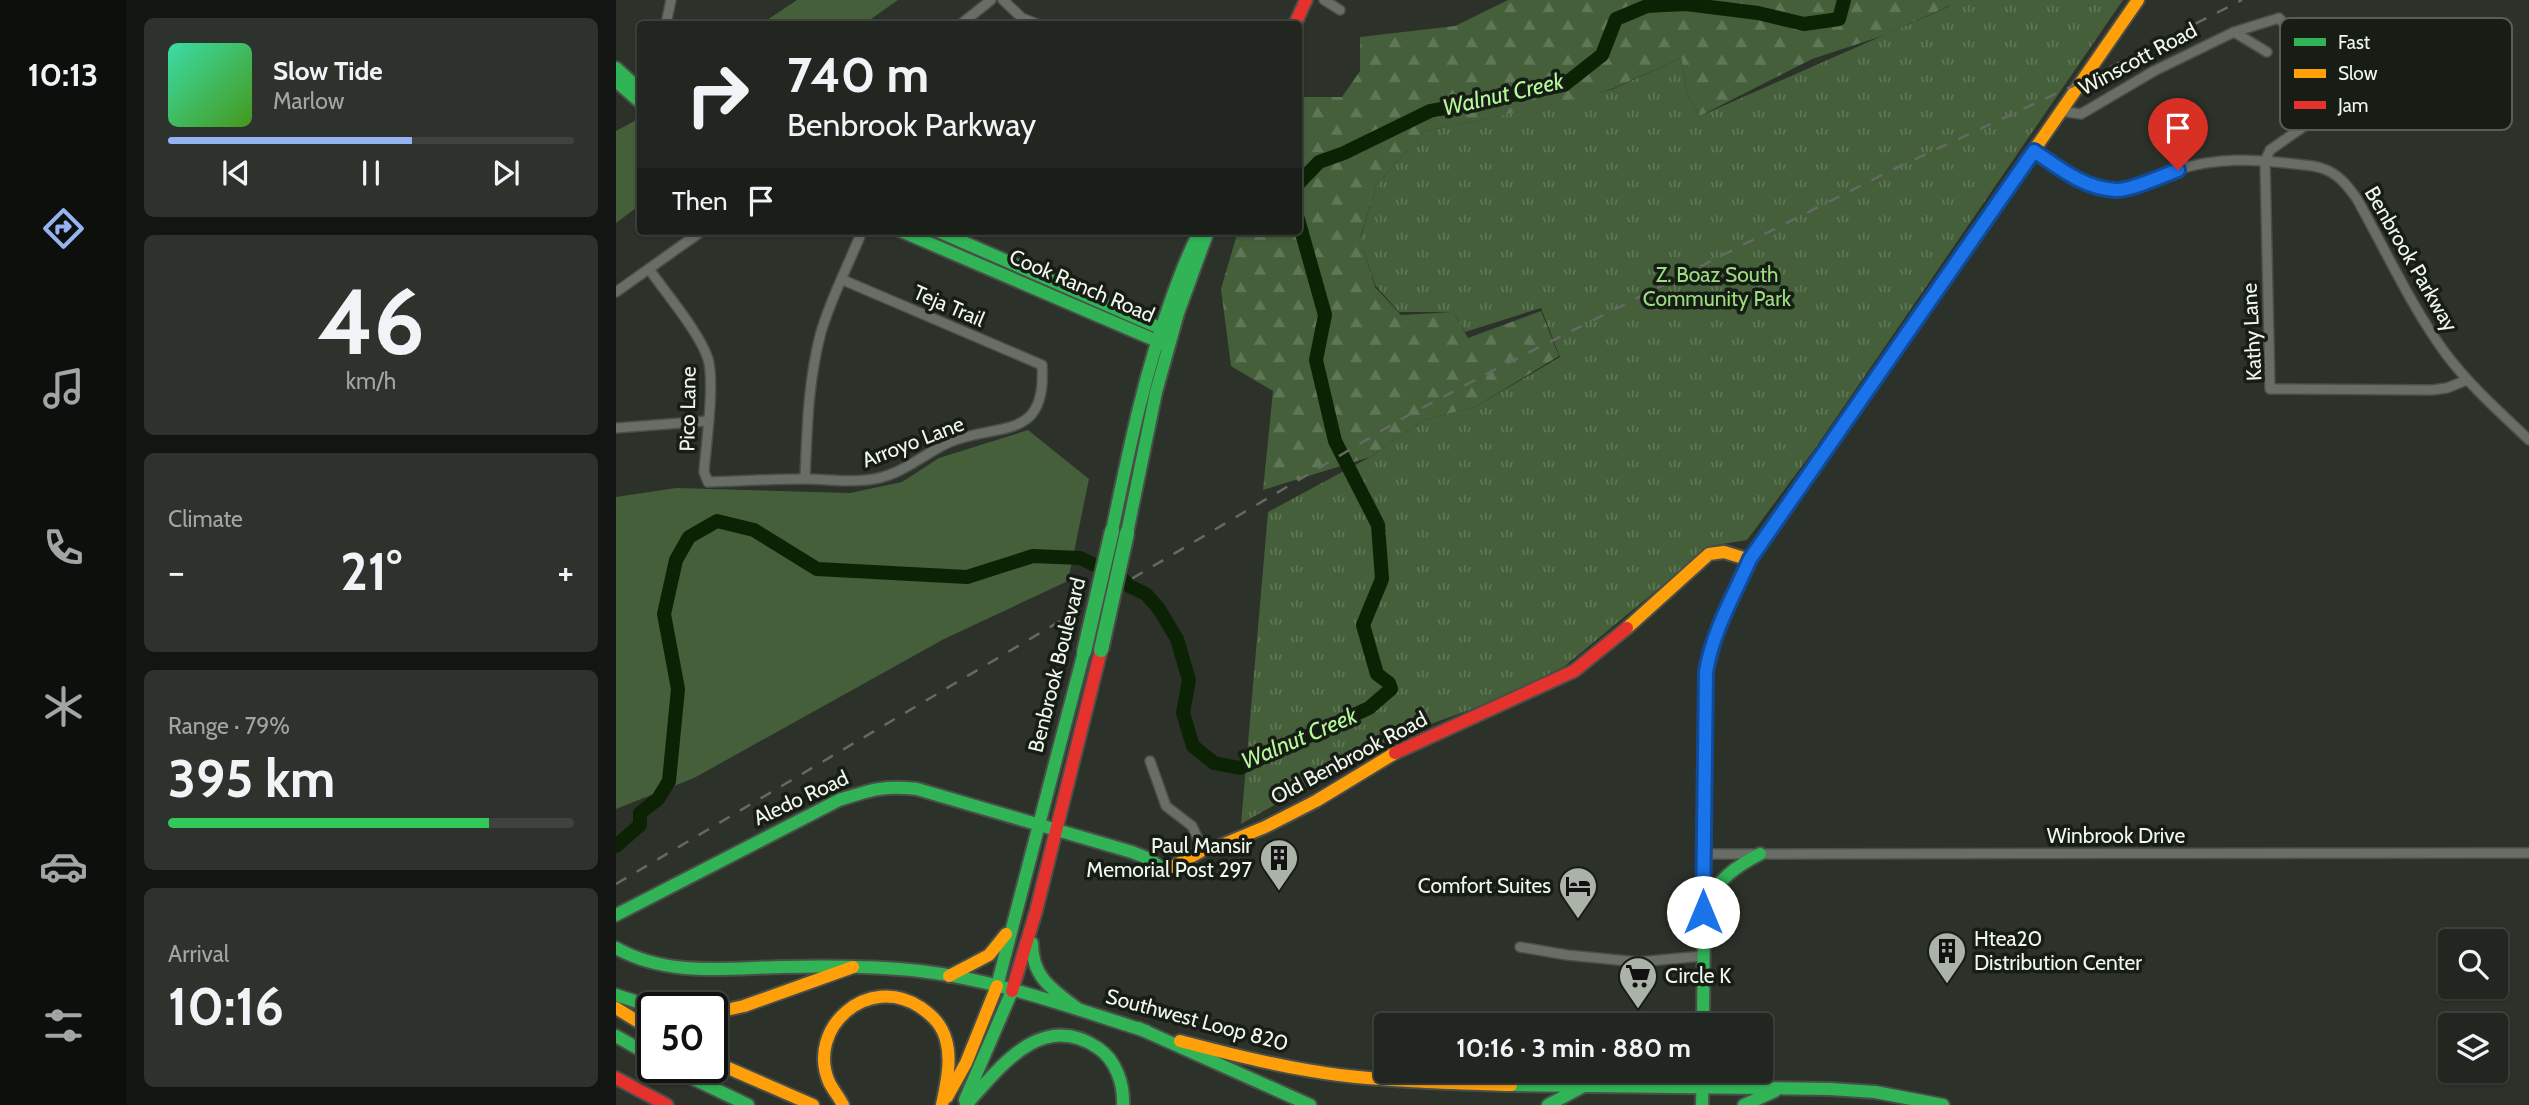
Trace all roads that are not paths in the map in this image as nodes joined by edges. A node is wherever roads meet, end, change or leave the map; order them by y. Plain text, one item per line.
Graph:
1 (671, 0) edge
2 (991, 0) edge
3 (1003, 0) edge
4 (1306, 0) edge
5 (1324, 0) edge
6 (2138, 0) edge
7 (1340, 10) dead end
8 (667, 19) dead end
9 (2280, 19) edge
10 (965, 21) edge
11 (1030, 21) edge
12 (1296, 21) edge
13 (2234, 32) junction
14 (2267, 52) dead end
15 (616, 68) edge
16 (616, 81) edge
17 (637, 87) edge
18 (637, 99) edge
19 (2060, 111) junction
20 (2299, 130) edge
21 (2034, 151) junction
22 (2264, 161) junction
23 (696, 235) edge
24 (860, 235) edge
25 (911, 235) edge
26 (947, 235) edge
27 (1198, 235) edge
28 (1206, 235) edge
29 (649, 269) junction
30 (843, 280) junction
31 (616, 292) edge
32 (1165, 337) junction
33 (1042, 365) joint
34 (2467, 380) junction
35 (707, 421) junction
36 (616, 428) edge
37 (2529, 440) edge
38 (805, 479) junction
39 (708, 482) joint
40 (1750, 559) junction
41 (1150, 761) dead end
42 (1039, 826) junction
43 (1056, 831) junction
44 (1203, 850) junction
45 (2529, 853) edge
46 (1703, 854) junction
47 (1760, 854) junction
48 (1035, 911) junction
49 (1703, 912) junction
50 (616, 915) edge
51 (1016, 918) junction
52 (1520, 947) dead end
53 (616, 948) edge
54 (1703, 956) junction
55 (853, 967) junction
56 (950, 976) junction
57 (997, 986) junction
58 (1012, 990) junction
59 (616, 995) edge
60 (637, 1002) edge
61 (616, 1008) edge
62 (1078, 1009) junction
63 (728, 1010) edge
64 (1704, 1013) edge
65 (637, 1021) edge
66 (1138, 1028) junction
67 (616, 1036) edge
68 (637, 1048) edge
69 (728, 1068) edge
70 (616, 1078) edge
71 (702, 1083) edge
72 (1663, 1083) edge
73 (1672, 1083) edge
74 (1703, 1083) edge
75 (1738, 1083) edge
76 (1762, 1083) edge
77 (1648, 1086) junction
78 (1582, 1087) junction
79 (1781, 1088) junction
80 (667, 1105) edge
81 (748, 1105) edge
82 (813, 1105) edge
83 (843, 1105) edge
84 (942, 1105) edge
85 (965, 1105) edge
86 (1123, 1105) edge
87 (1310, 1105) edge
88 (1548, 1105) edge
89 (1703, 1105) edge
90 (1744, 1105) edge
91 (1942, 1105) edge

1 - 8 street
2 - 10 street
3 - 11 street
4 - 12 main road
5 - 7 street
6 - 19 main road, Winscott Road
9 - 13 street, Winscott Road
13 - 14 street
13 - 19 street, Winscott Road
15 - 17 main road
16 - 18 main road
19 - 21 main road, Winscott Road
20 - 22 street, Winscott Road
21 - 22 street, Benbrook Parkway
21 - 40 main road, Winscott Road
22 - 34 street, Benbrook Parkway
22 - 34 street, Kathy Lane
23 - 29 street
24 - 30 street
25 - 32 main road, Cook Ranch Road
26 - 32 main road, Cook Ranch Road
27 - 32 main road, Benbrook Boulevard
28 - 32 main road, Benbrook Boulevard
29 - 31 street
29 - 35 street, Pico Lane
30 - 33 street, Teja Trail
30 - 38 street
32 - 42 main road, Benbrook Boulevard, bridge
32 - 43 main road, Benbrook Boulevard, bridge
33 - 38 street, Arroyo Lane
34 - 37 street, Benbrook Parkway
35 - 36 street
35 - 39 street, Pico Lane
38 - 39 street, Arroyo Lane
40 - 44 main road, Old Benbrook Road
40 - 46 main road, Winscott Road
41 - 44 street
42 - 43 main road, Aledo Road
42 - 50 main road, Aledo Road
42 - 51 main road, Benbrook Boulevard
43 - 44 main road, Old Benbrook Road
43 - 48 main road, Benbrook Boulevard
45 - 47 street, Winbrook Drive
46 - 47 street, Winbrook Drive
46 - 49 main road, Winscott Road
47 - 49 main road
48 - 58 main road, Benbrook Boulevard
48 - 62 main road
49 - 54 main road, Winscott Road
51 - 56 main road
51 - 57 main road, Benbrook Boulevard
52 - 54 street
53 - 55 main road, Southwest Loop 820
54 - 64 main road, Winscott Road
55 - 56 main road, Southwest Loop 820
55 - 63 main road
56 - 57 main road, Southwest Loop 820
57 - 58 main road, Southwest Loop 820
57 - 84 main road, Benbrook Boulevard
58 - 62 main road, Southwest Loop 820
58 - 85 main road, Benbrook Boulevard
59 - 60 main road
61 - 65 main road
62 - 66 main road, Southwest Loop 820
66 - 78 main road, Southwest Loop 820
66 - 87 main road
67 - 68 main road
69 - 82 main road
70 - 80 main road
71 - 81 main road
72 - 77 main road
73 - 77 main road, Southwest Loop 820
74 - 89 main road
75 - 79 main road, Southwest Loop 820
76 - 79 main road
77 - 78 main road, Southwest Loop 820
78 - 88 main road
79 - 90 main road
79 - 91 main road, Southwest Loop 820
83 - 84 main road
85 - 86 main road

